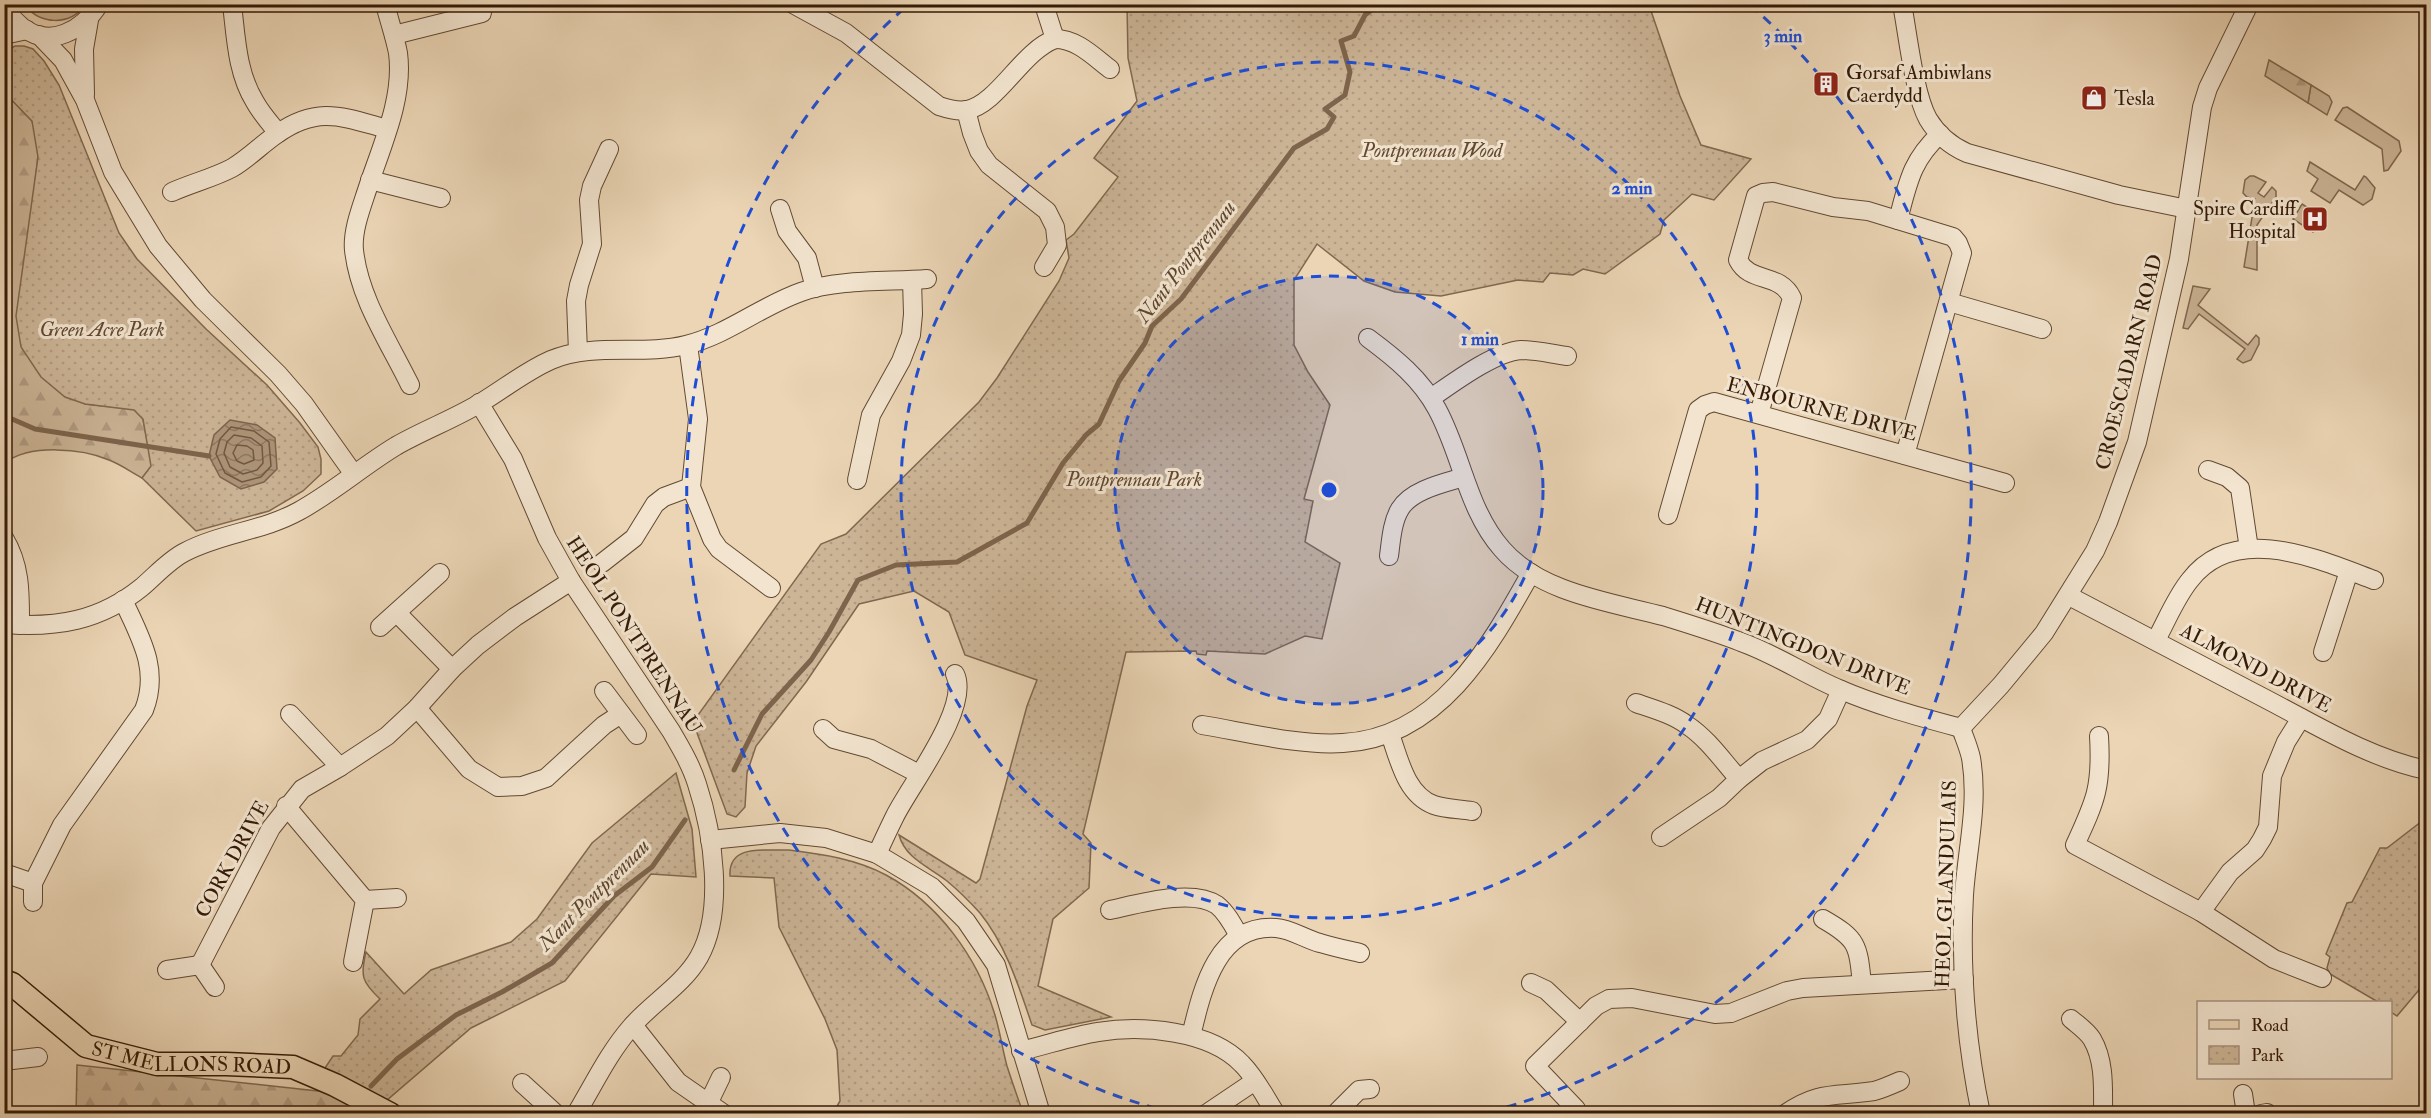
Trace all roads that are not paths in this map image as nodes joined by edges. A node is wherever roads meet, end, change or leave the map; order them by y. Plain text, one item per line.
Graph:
1 (5, 4) edge
2 (232, 4) edge
3 (385, 4) edge
4 (793, 4) edge
5 (1902, 4) edge
6 (2249, 4) edge
7 (96, 8) edge
8 (1046, 11) dead end
9 (482, 13) dead end
10 (33, 33) junction
11 (4, 35) edge
12 (394, 35) junction
13 (1055, 39) junction
14 (1110, 69) dead end
15 (85, 100) junction
16 (966, 110) junction
17 (387, 129) junction
18 (278, 133) junction
19 (1940, 134) junction
20 (609, 149) dead end
21 (370, 180) junction
22 (172, 192) dead end
23 (441, 198) dead end
24 (780, 209) dead end
25 (2187, 209) junction
26 (1898, 220) junction
27 (1044, 267) dead end
28 (815, 288) junction
29 (1948, 302) junction
30 (2042, 329) dead end
31 (1368, 338) dead end
32 (687, 345) junction
33 (578, 352) junction
34 (1567, 356) dead end
35 (410, 385) dead end
36 (1431, 398) junction
37 (479, 403) junction
38 (1759, 414) junction
39 (1905, 455) junction
40 (2208, 470) dead end
41 (353, 473) junction
42 (1464, 477) junction
43 (857, 480) dead end
44 (2006, 483) dead end
45 (691, 488) junction
46 (1668, 515) dead end
47 (4, 538) edge
48 (2249, 549) junction
49 (1389, 556) dead end
50 (602, 563) dead end
51 (2349, 571) junction
52 (440, 573) dead end
53 (1531, 573) junction
54 (2374, 580) dead end
55 (571, 582) junction
56 (771, 588) dead end
57 (2069, 596) junction
58 (123, 600) junction
59 (397, 613) junction
60 (12, 625) edge
61 (380, 627) dead end
62 (2156, 640) junction
63 (2323, 651) dead end
64 (452, 669) junction
65 (955, 674) dead end
66 (1841, 690) junction
67 (603, 691) dead end
68 (1636, 703) dead end
69 (417, 708) junction
70 (290, 714) dead end
71 (621, 714) junction
72 (2301, 718) junction
73 (1202, 725) dead end
74 (1961, 728) junction
75 (823, 729) dead end
76 (1390, 734) junction
77 (636, 735) dead end
78 (2099, 736) dead end
79 (340, 767) junction
80 (2427, 770) edge
81 (919, 774) junction
82 (1739, 778) junction
83 (286, 807) junction
84 (1472, 811) dead end
85 (1660, 837) dead end
86 (710, 840) junction
87 (878, 854) junction
88 (4, 873) edge
89 (33, 883) junction
90 (397, 898) dead end
91 (365, 900) junction
92 (33, 902) dead end
93 (1110, 910) dead end
94 (2201, 912) junction
95 (1823, 919) dead end
96 (1239, 936) junction
97 (1360, 953) dead end
98 (353, 962) dead end
99 (200, 965) junction
100 (167, 970) dead end
101 (2322, 978) dead end
102 (1964, 979) junction
103 (4, 981) edge
104 (1531, 983) dead end
105 (1862, 984) junction
106 (215, 987) dead end
107 (2071, 1019) dead end
108 (1580, 1022) junction
109 (633, 1025) junction
110 (1191, 1036) junction
111 (1022, 1051) junction
112 (38, 1057) dead end
113 (4, 1061) edge
114 (722, 1077) dead end
115 (1255, 1081) junction
116 (1900, 1081) dead end
117 (522, 1083) dead end
118 (1370, 1089) dead end
119 (2243, 1094) dead end
120 (708, 1104) junction
121 (390, 1113) edge
122 (556, 1113) edge
123 (576, 1113) edge
124 (724, 1113) edge
125 (1041, 1113) edge
126 (1206, 1113) edge
127 (1276, 1113) edge
128 (1335, 1113) edge
129 (1576, 1113) edge
130 (1785, 1113) edge
131 (1981, 1113) edge
132 (2103, 1113) edge
133 (2246, 1113) edge
134 (2261, 1113) edge
135 (2267, 1113) edge

1 - 10 street
2 - 18 street
3 - 12 street
4 - 16 street
5 - 19 street
6 - 25 street, CROESCADARN ROAD
7 - 10 street
7 - 15 street
8 - 13 street
9 - 12 street
10 - 11 street
10 - 15 street
12 - 17 street
13 - 14 street
13 - 16 street
15 - 41 street
16 - 27 street
17 - 18 street
17 - 21 street
18 - 22 street
19 - 25 street
19 - 26 street
20 - 33 street
21 - 23 street
21 - 35 street
24 - 28 street
25 - 57 street, CROESCADARN ROAD
26 - 29 street
26 - 38 street
28 - 32 street
28 - 43 street
29 - 30 street
29 - 39 street
31 - 36 street, HUNTINGDON DRIVE
32 - 33 street
32 - 45 street
33 - 37 street
34 - 36 street
36 - 42 street, HUNTINGDON DRIVE
37 - 41 street
37 - 55 street, HEOL PONTPRENNAU
38 - 39 street, ENBOURNE DRIVE
38 - 46 street, ENBOURNE DRIVE
39 - 44 street, ENBOURNE DRIVE
40 - 48 street
41 - 58 street
42 - 49 street
42 - 53 street, HUNTINGDON DRIVE
45 - 50 street
45 - 56 street
47 - 60 street
48 - 51 street
48 - 62 street
51 - 54 street
51 - 63 street
52 - 59 street
53 - 66 street, HUNTINGDON DRIVE
53 - 76 street
55 - 64 street, CORK DRIVE
55 - 86 street, HEOL PONTPRENNAU
57 - 62 street, ALMOND DRIVE
57 - 74 street, CROESCADARN ROAD
58 - 60 street
58 - 89 street
59 - 61 street
59 - 64 street
62 - 72 street, ALMOND DRIVE
64 - 69 street, CORK DRIVE
65 - 81 street
66 - 74 street, HUNTINGDON DRIVE
66 - 82 street
67 - 71 street
68 - 82 street
69 - 71 street
69 - 79 street, CORK DRIVE
70 - 79 street
71 - 77 street
72 - 80 street, ALMOND DRIVE
72 - 94 street
73 - 76 street
74 - 102 street, HEOL GLANDULAIS
75 - 81 street
76 - 84 street
78 - 94 street
79 - 83 street, CORK DRIVE
81 - 87 street
82 - 85 street
83 - 91 street
83 - 99 street, CORK DRIVE
86 - 87 street
86 - 109 street, HEOL PONTPRENNAU
87 - 111 street
88 - 89 street
89 - 92 street
90 - 91 street
91 - 98 street
93 - 96 street
94 - 101 street
95 - 105 street
96 - 97 street
96 - 110 street
99 - 100 street
99 - 106 street
102 - 105 street
102 - 131 street, HEOL GLANDULAIS
103 - 121 main road, ST MELLONS ROAD
104 - 108 street
105 - 108 street
107 - 132 street
108 - 129 street
109 - 120 street
109 - 123 street, HEOL PONTPRENNAU
110 - 111 street
110 - 115 street
111 - 125 street
112 - 113 street
114 - 120 street
115 - 126 street
115 - 127 street
116 - 130 street
117 - 122 street
118 - 128 street
119 - 133 street
120 - 124 street
134 - 135 street

